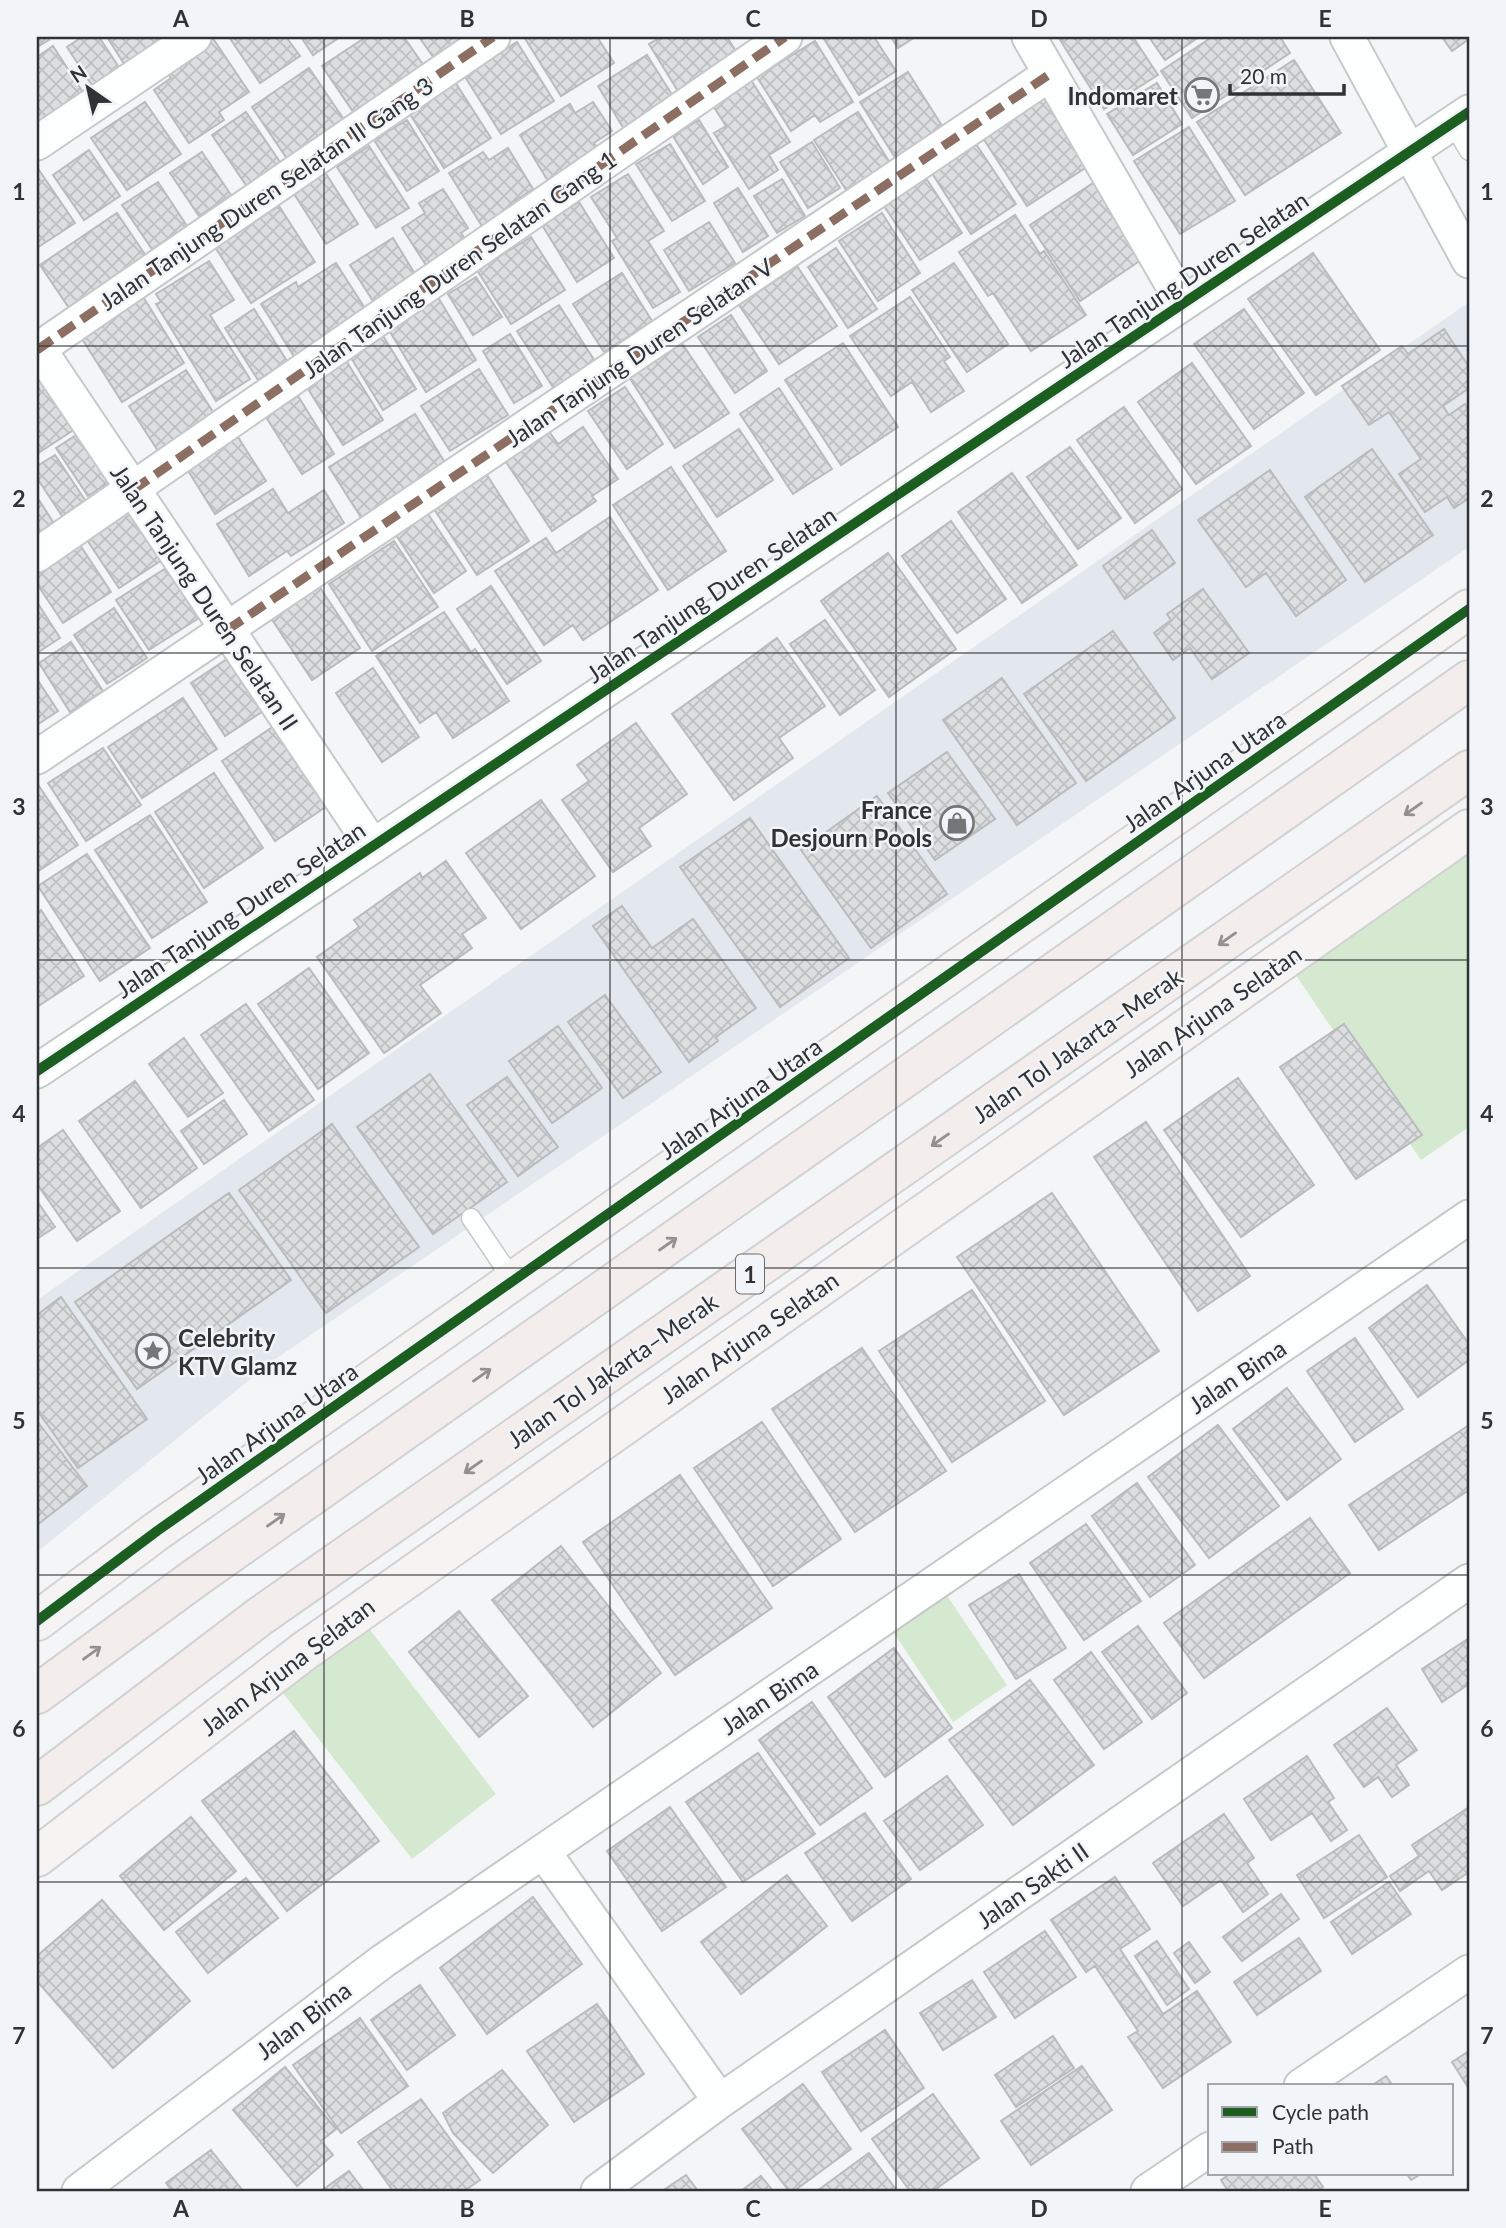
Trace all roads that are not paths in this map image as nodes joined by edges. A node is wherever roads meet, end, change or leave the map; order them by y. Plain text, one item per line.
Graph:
1 (194, 37) edge
2 (493, 37) edge
3 (786, 37) edge
4 (1029, 37) edge
5 (1347, 37) edge
6 (1050, 74) junction
7 (1464, 129) edge
8 (37, 143) edge
9 (1410, 154) junction
10 (1469, 261) edge
11 (1183, 303) junction
12 (37, 349) edge
13 (133, 490) junction
14 (37, 555) edge
15 (1469, 610) edge
16 (227, 630) junction
17 (1469, 680) edge
18 (37, 757) edge
19 (1469, 770) edge
20 (1469, 829) edge
21 (372, 845) junction
22 (37, 1071) edge
23 (471, 1218) dead end
24 (1466, 1228) edge
25 (515, 1283) junction
26 (1469, 1581) edge
27 (37, 1621) edge
28 (37, 1694) edge
29 (37, 1786) edge
30 (543, 1851) junction
31 (37, 1857) edge
32 (1469, 1972) edge
33 (1304, 2084) edge
34 (720, 2102) junction
35 (1208, 2150) edge
36 (79, 2191) edge
37 (598, 2191) edge
38 (1148, 2191) edge

1 - 8 street
2 - 12 street, Jalan Tanjung Duren Selatan II Gang 3
3 - 13 street, Jalan Tanjung Duren Selatan Gang 1
4 - 6 street
5 - 9 street
6 - 11 street
6 - 16 street, Jalan Tanjung Duren Selatan V
7 - 9 street, Jalan Tanjung Duren Selatan
9 - 10 street
9 - 11 street, Jalan Tanjung Duren Selatan
11 - 21 street, Jalan Tanjung Duren Selatan
12 - 13 street, Jalan Tanjung Duren Selatan II
13 - 14 street, Jalan Tanjung Duren Selatan Gang 1
13 - 16 street, Jalan Tanjung Duren Selatan II
15 - 25 main road, Jalan Arjuna Utara
16 - 18 street, Jalan Tanjung Duren Selatan V
16 - 21 street, Jalan Tanjung Duren Selatan II
28 -> 17 highway
19 -> 29 highway, Jalan Tol Jakarta–Merak / 1
20 - 31 main road, Jalan Arjuna Selatan
21 - 22 street, Jalan Tanjung Duren Selatan
23 - 25 lane
24 - 30 street, Jalan Bima
25 - 27 main road, Jalan Arjuna Utara
26 - 34 street, Jalan Sakti II
30 - 34 street
30 - 36 street, Jalan Bima
32 - 33 street
34 - 37 street, Jalan Sakti II
35 - 38 street

